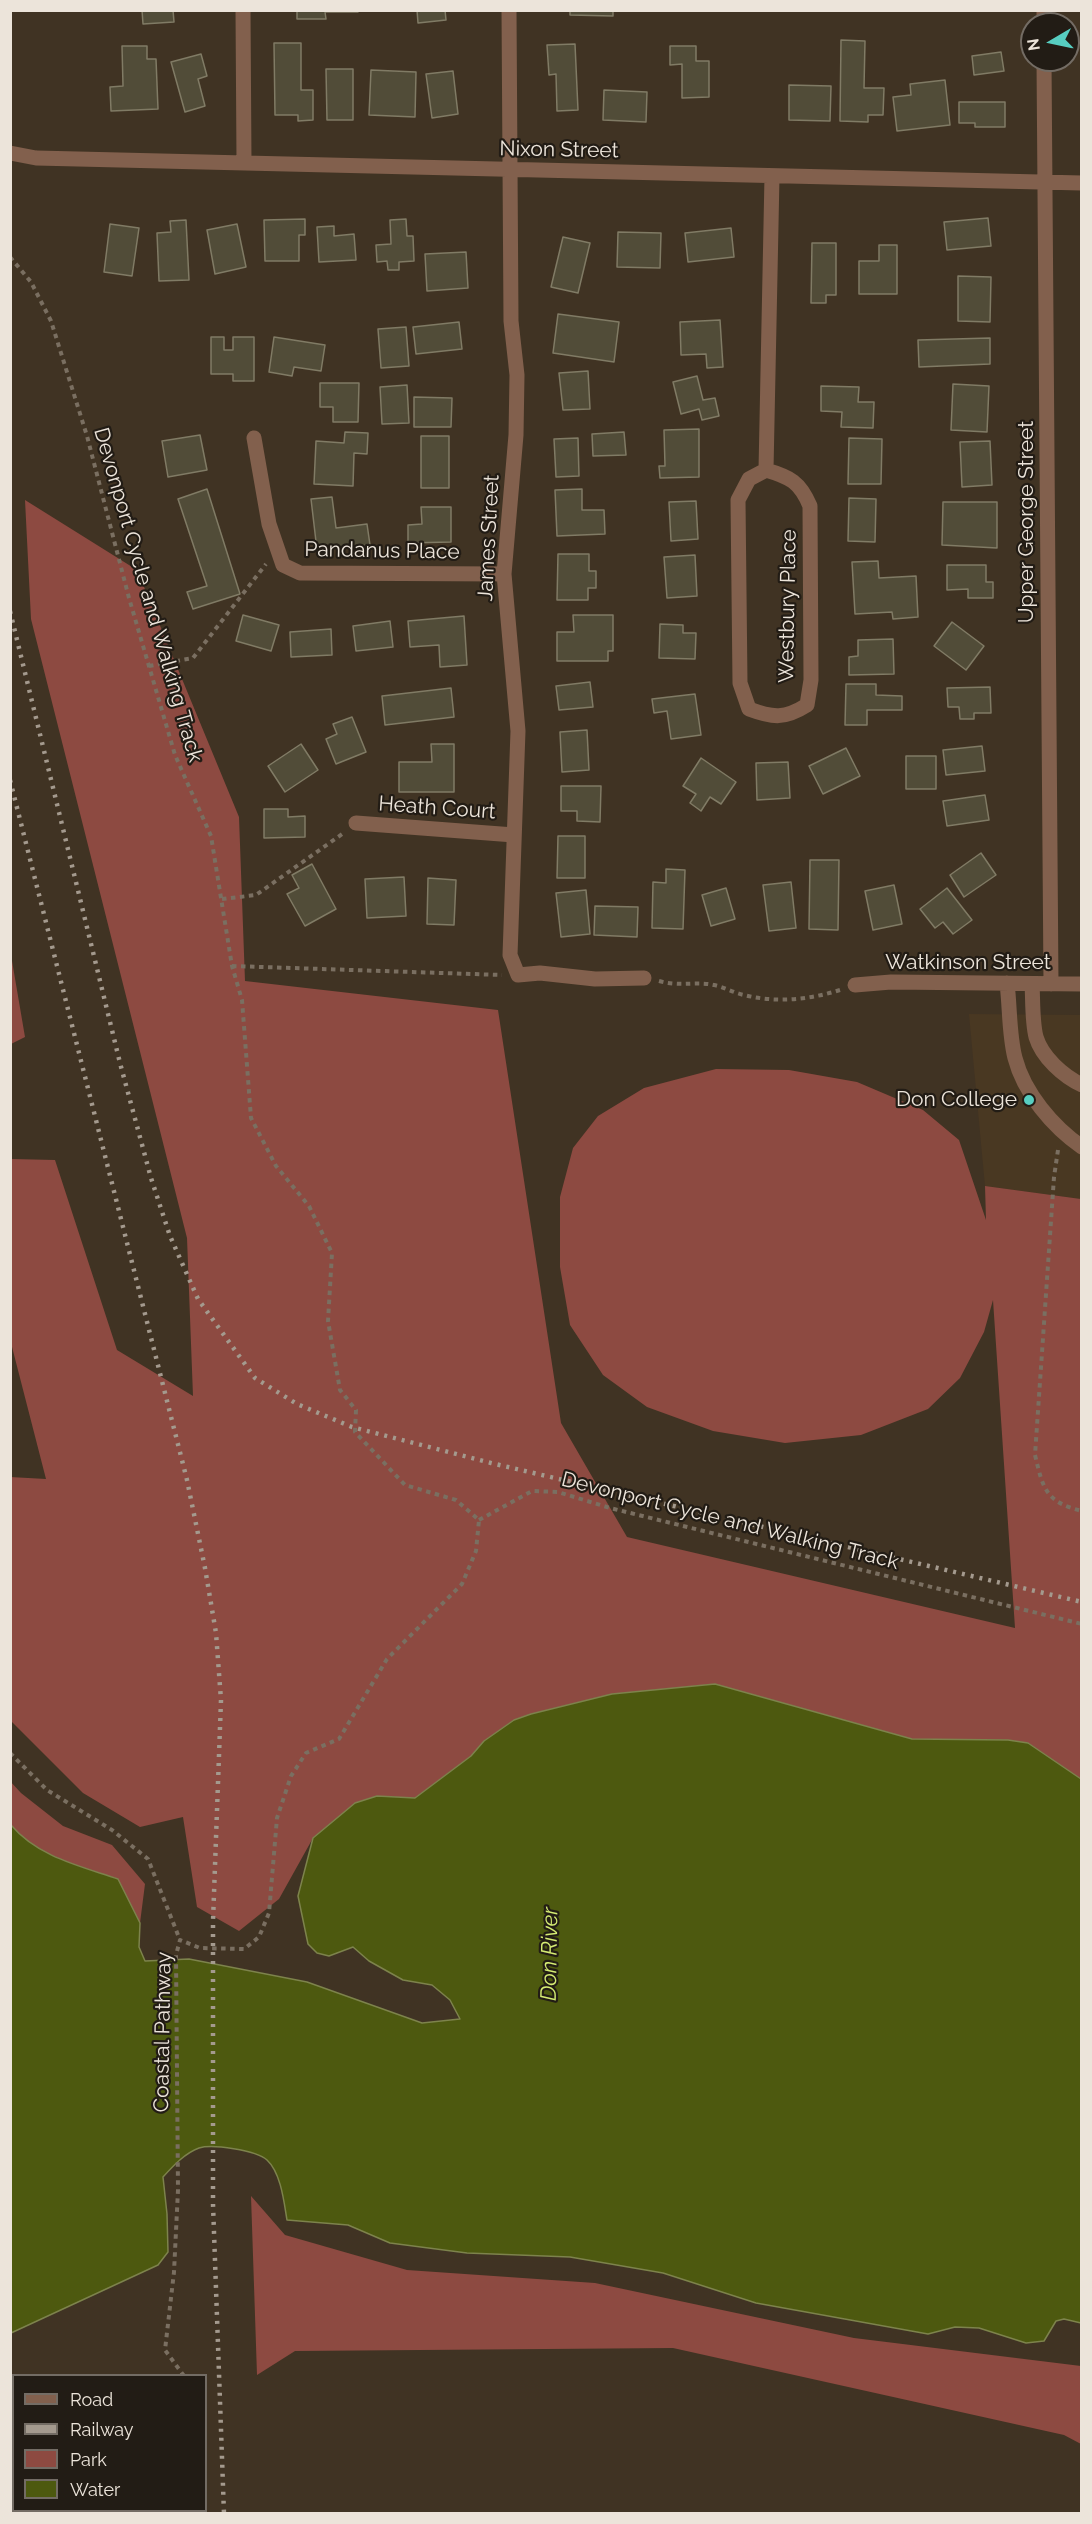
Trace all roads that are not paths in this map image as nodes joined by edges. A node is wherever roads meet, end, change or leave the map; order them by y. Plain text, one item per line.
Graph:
1 (243, 10) edge
2 (509, 10) edge
3 (1044, 72) edge
4 (10, 153) edge
5 (244, 162) junction
6 (509, 170) junction
7 (772, 176) junction
8 (1046, 182) junction
9 (1082, 183) edge
10 (254, 438) dead end
11 (766, 470) junction
12 (504, 574) junction
13 (356, 823) road end
14 (514, 836) junction
15 (644, 978) road end
16 (1007, 983) junction
17 (1032, 984) junction
18 (1051, 984) junction
19 (1082, 984) edge
20 (855, 986) road end
21 (1082, 1085) edge
22 (1082, 1147) edge

1 - 5 street
2 - 6 street, James Street
3 - 8 street, Upper George Street
4 - 5 street, Nixon Street
5 - 6 street, Nixon Street
6 - 7 street, Nixon Street
6 - 12 street, James Street
7 - 8 street, Nixon Street
7 - 11 street
8 - 9 street, Nixon Street
8 - 18 street, Upper George Street
10 - 12 street, Pandanus Place
11 - 11 street, Westbury Place
12 - 14 street, James Street
13 - 14 street, Heath Court
14 - 15 street, James Street
16 - 17 street, Watkinson Street
16 - 20 street, Watkinson Street
16 - 22 street
17 - 18 street, Watkinson Street
17 - 21 street
18 - 19 street, Watkinson Street

